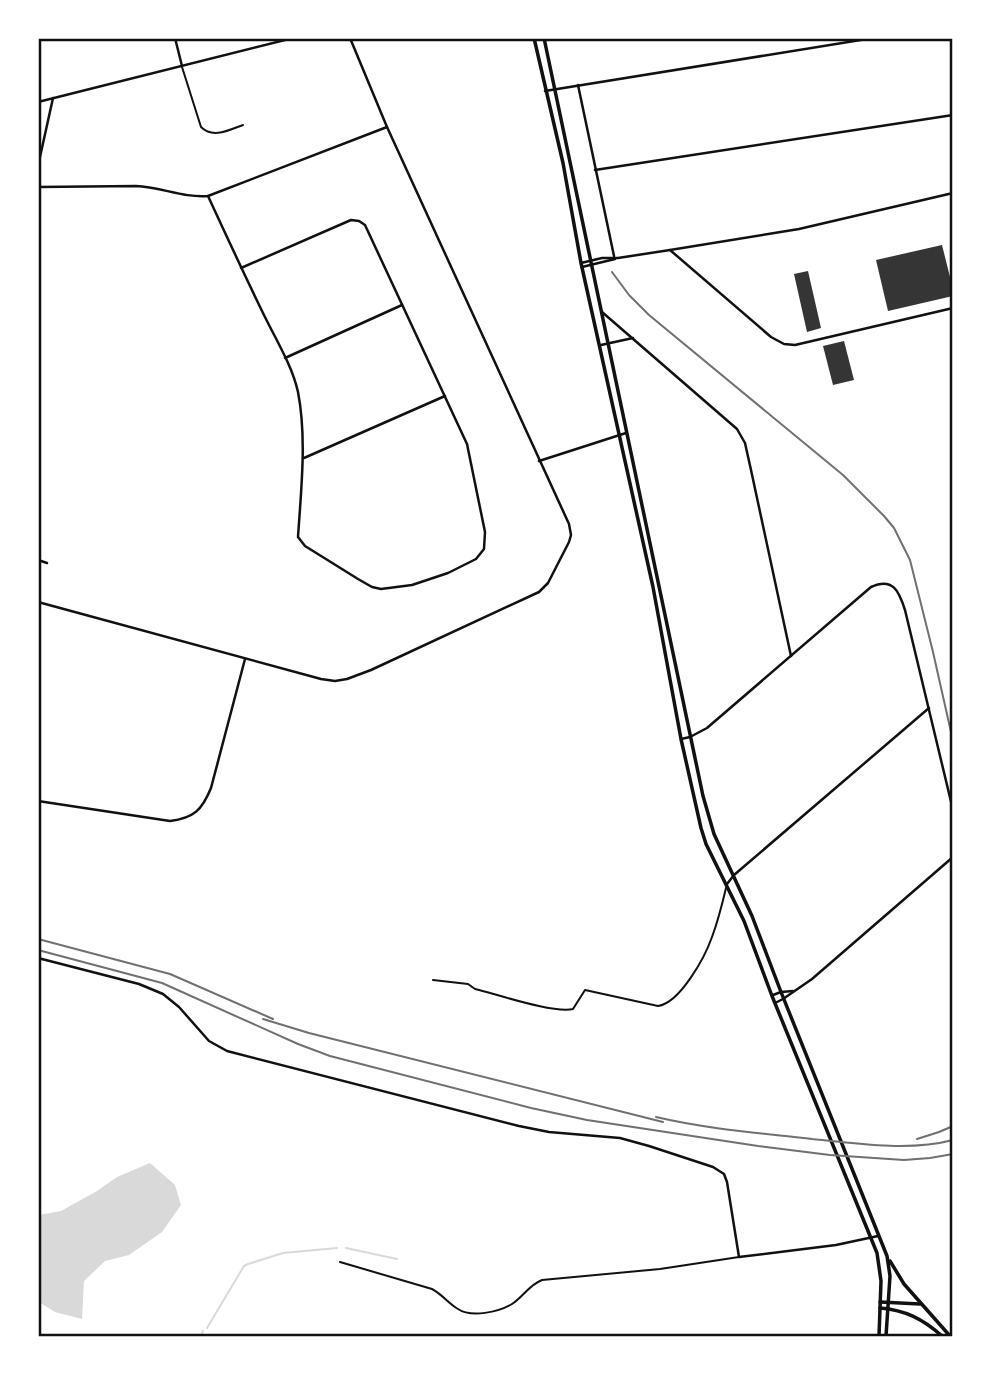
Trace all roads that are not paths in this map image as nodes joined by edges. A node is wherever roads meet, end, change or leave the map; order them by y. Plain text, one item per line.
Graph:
1 (175, 38) edge
2 (293, 38) edge
3 (350, 38) edge
4 (534, 38) edge
5 (544, 38) edge
6 (873, 38) edge
7 (182, 66) junction
8 (578, 85) junction
9 (554, 89) junction
10 (545, 91) junction
11 (53, 98) junction
12 (38, 102) edge
13 (953, 115) edge
14 (243, 125) dead end
15 (387, 127) junction
16 (38, 166) edge
17 (596, 170) junction
18 (573, 181) junction
19 (566, 182) junction
20 (38, 187) edge
21 (953, 193) edge
22 (208, 196) junction
23 (670, 250) junction
24 (616, 258) junction
25 (591, 263) junction
26 (582, 265) junction
27 (242, 268) junction
28 (402, 305) junction
29 (953, 308) edge
30 (601, 311) junction
31 (633, 338) junction
32 (608, 344) junction
33 (601, 345) junction
34 (285, 358) junction
35 (445, 396) junction
36 (626, 433) junction
37 (619, 435) junction
38 (303, 458) junction
39 (539, 461) junction
40 (38, 560) edge
41 (47, 564) dead end
42 (656, 571) junction
43 (649, 573) junction
44 (38, 602) edge
45 (671, 645) junction
46 (664, 647) junction
47 (791, 656) junction
48 (245, 659) junction
49 (929, 708) junction
50 (690, 737) junction
51 (681, 739) junction
52 (38, 801) edge
53 (953, 810) edge
54 (953, 857) edge
55 (734, 875) junction
56 (727, 884) junction
57 (762, 941) junction
58 (753, 945) junction
59 (38, 958) edge
60 (433, 980) dead end
61 (797, 990) junction
62 (781, 992) junction
63 (772, 996) junction
64 (783, 999) junction
65 (775, 1003) junction
66 (818, 1087) junction
67 (810, 1090) junction
68 (878, 1235) junction
69 (872, 1237) junction
70 (887, 1256) junction
71 (739, 1257) junction
72 (340, 1262) dead end
73 (880, 1302) junction
74 (888, 1302) junction
75 (922, 1304) junction
76 (880, 1308) junction
77 (888, 1309) junction
78 (879, 1336) edge
79 (886, 1336) edge
80 (942, 1336) edge
81 (950, 1336) edge

1 - 7 street
2 - 7 street
3 - 15 street
4 - 10 street
5 - 9 street
6 - 8 street
7 - 11 street
7 - 14 lane
8 - 9 street
8 - 17 street
9 - 10 street
9 - 18 street
10 - 19 street
11 - 12 street
11 - 16 street
13 - 17 street
15 - 22 street
15 - 39 street
17 - 24 street
18 - 19 street
18 - 25 street
19 - 26 street
20 - 22 street
21 - 23 street
22 - 27 street
23 - 24 street
23 - 29 street
24 - 25 street
25 - 26 street
25 - 30 street
26 - 33 street
27 - 28 street
27 - 34 street
28 - 34 street
28 - 35 street
30 - 31 street
30 - 32 street
31 - 32 street
31 - 47 street
32 - 33 street
32 - 36 street
33 - 37 street
34 - 38 street
35 - 38 street
35 - 38 street
36 - 37 street
36 - 42 street
37 - 39 street
37 - 43 street
39 - 48 street
40 - 41 street
42 - 43 street
42 - 45 street
43 - 46 street
44 - 48 street
45 - 46 street
45 - 50 street
46 - 51 street
47 - 49 street
47 - 50 street
48 - 52 street
49 - 53 street
49 - 55 street
50 - 51 street
50 - 55 street
51 - 56 street
54 - 61 street
55 - 56 street
55 - 57 street
56 - 58 street
56 - 60 lane
57 - 58 street
57 - 62 street
58 - 63 street
59 - 71 street
61 - 62 street
61 - 64 street
62 - 63 street
62 - 64 street
63 - 65 street
64 - 65 street
64 - 66 street
65 - 67 street
66 - 67 street
66 - 68 street
67 - 69 street
68 - 69 street
68 - 70 street
69 - 71 street
69 - 73 street
70 - 74 street
70 - 75 street
71 - 72 lane
73 - 74 street
73 - 76 street
74 - 75 street
74 - 77 street
75 - 81 street
76 - 77 street
76 - 78 street
77 - 79 street
77 - 80 street

